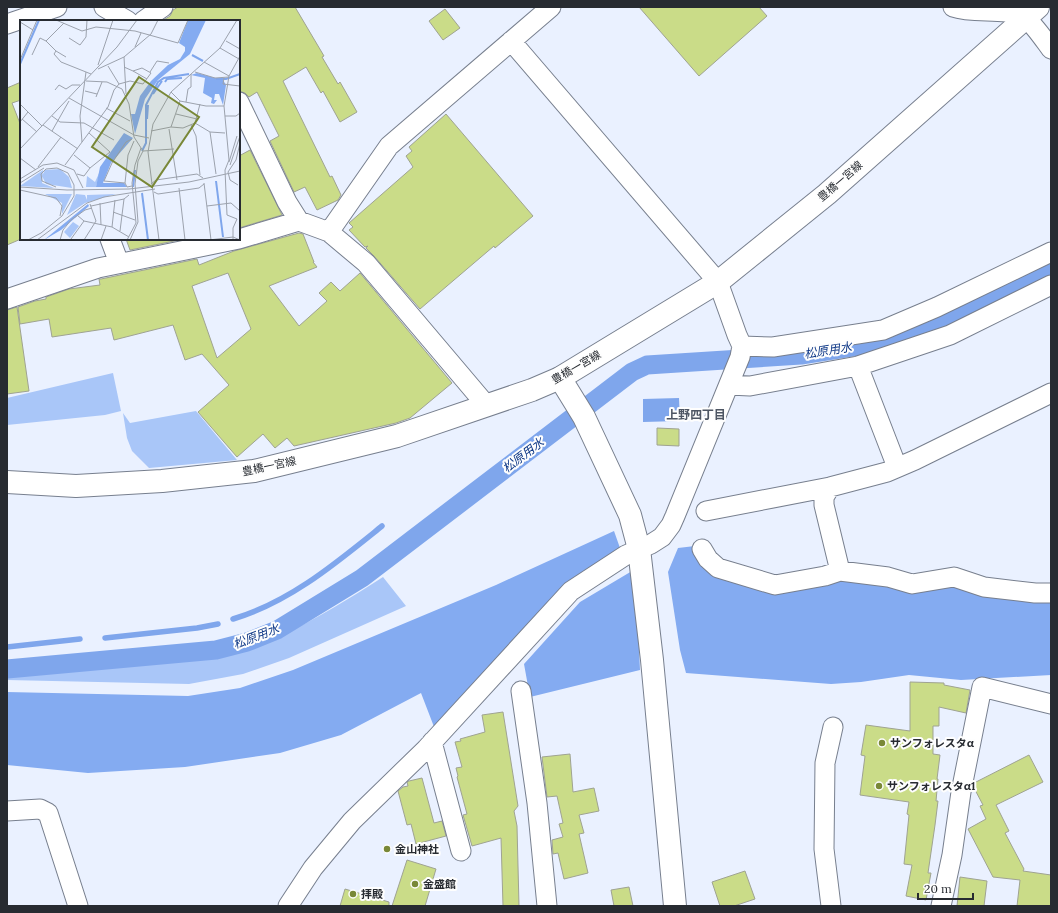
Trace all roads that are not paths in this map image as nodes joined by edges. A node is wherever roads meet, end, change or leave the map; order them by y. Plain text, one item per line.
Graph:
1 (57, 7) edge
2 (104, 7) edge
3 (163, 7) edge
4 (550, 7) edge
5 (953, 7) edge
6 (1032, 13) edge
7 (34, 18) edge
8 (126, 20) edge
9 (144, 20) edge
10 (20, 21) edge
11 (7, 24) edge
12 (511, 41) junction
13 (1051, 49) edge
14 (240, 104) edge
15 (299, 221) junction
16 (329, 232) junction
17 (240, 239) edge
18 (110, 240) edge
19 (234, 240) edge
20 (1051, 252) edge
21 (119, 263) junction
22 (718, 282) junction
23 (1051, 285) edge
24 (7, 299) edge
25 (736, 366) junction
26 (858, 366) junction
27 (560, 378) junction
28 (1051, 393) edge
29 (487, 406) junction
30 (897, 467) junction
31 (7, 482) edge
32 (830, 487) junction
33 (706, 511) dead end
34 (639, 549) junction
35 (702, 550) dead end
36 (840, 571) junction
37 (1051, 593) edge
38 (521, 692) dead end
39 (1051, 704) edge
40 (833, 727) dead end
41 (432, 742) junction
42 (7, 811) edge
43 (460, 851) dead end
44 (78, 906) edge
45 (288, 906) edge
46 (547, 906) edge
47 (675, 906) edge
48 (831, 906) edge
49 (941, 906) edge

1 - 7 street
2 - 8 street
3 - 9 street
4 - 12 street
5 - 6 street
6 - 13 street
6 - 22 main road, 豊橋一宮線
10 - 11 street
12 - 16 street
12 - 22 street
14 - 15 street
15 - 16 street
15 - 17 street
16 - 29 street
18 - 21 street
19 - 21 street
20 - 25 street
21 - 24 street
22 - 25 street
22 - 27 main road, 豊橋一宮線
23 - 26 street
25 - 26 street
25 - 34 street
26 - 30 street
27 - 29 main road, 豊橋一宮線
27 - 34 main road
28 - 30 street
29 - 31 main road, 豊橋一宮線
30 - 32 street
32 - 33 street
32 - 36 street
34 - 41 street
34 - 47 main road
35 - 36 street
36 - 37 street
38 - 46 street
39 - 49 street
40 - 48 street
41 - 43 street
41 - 45 street
42 - 44 street

